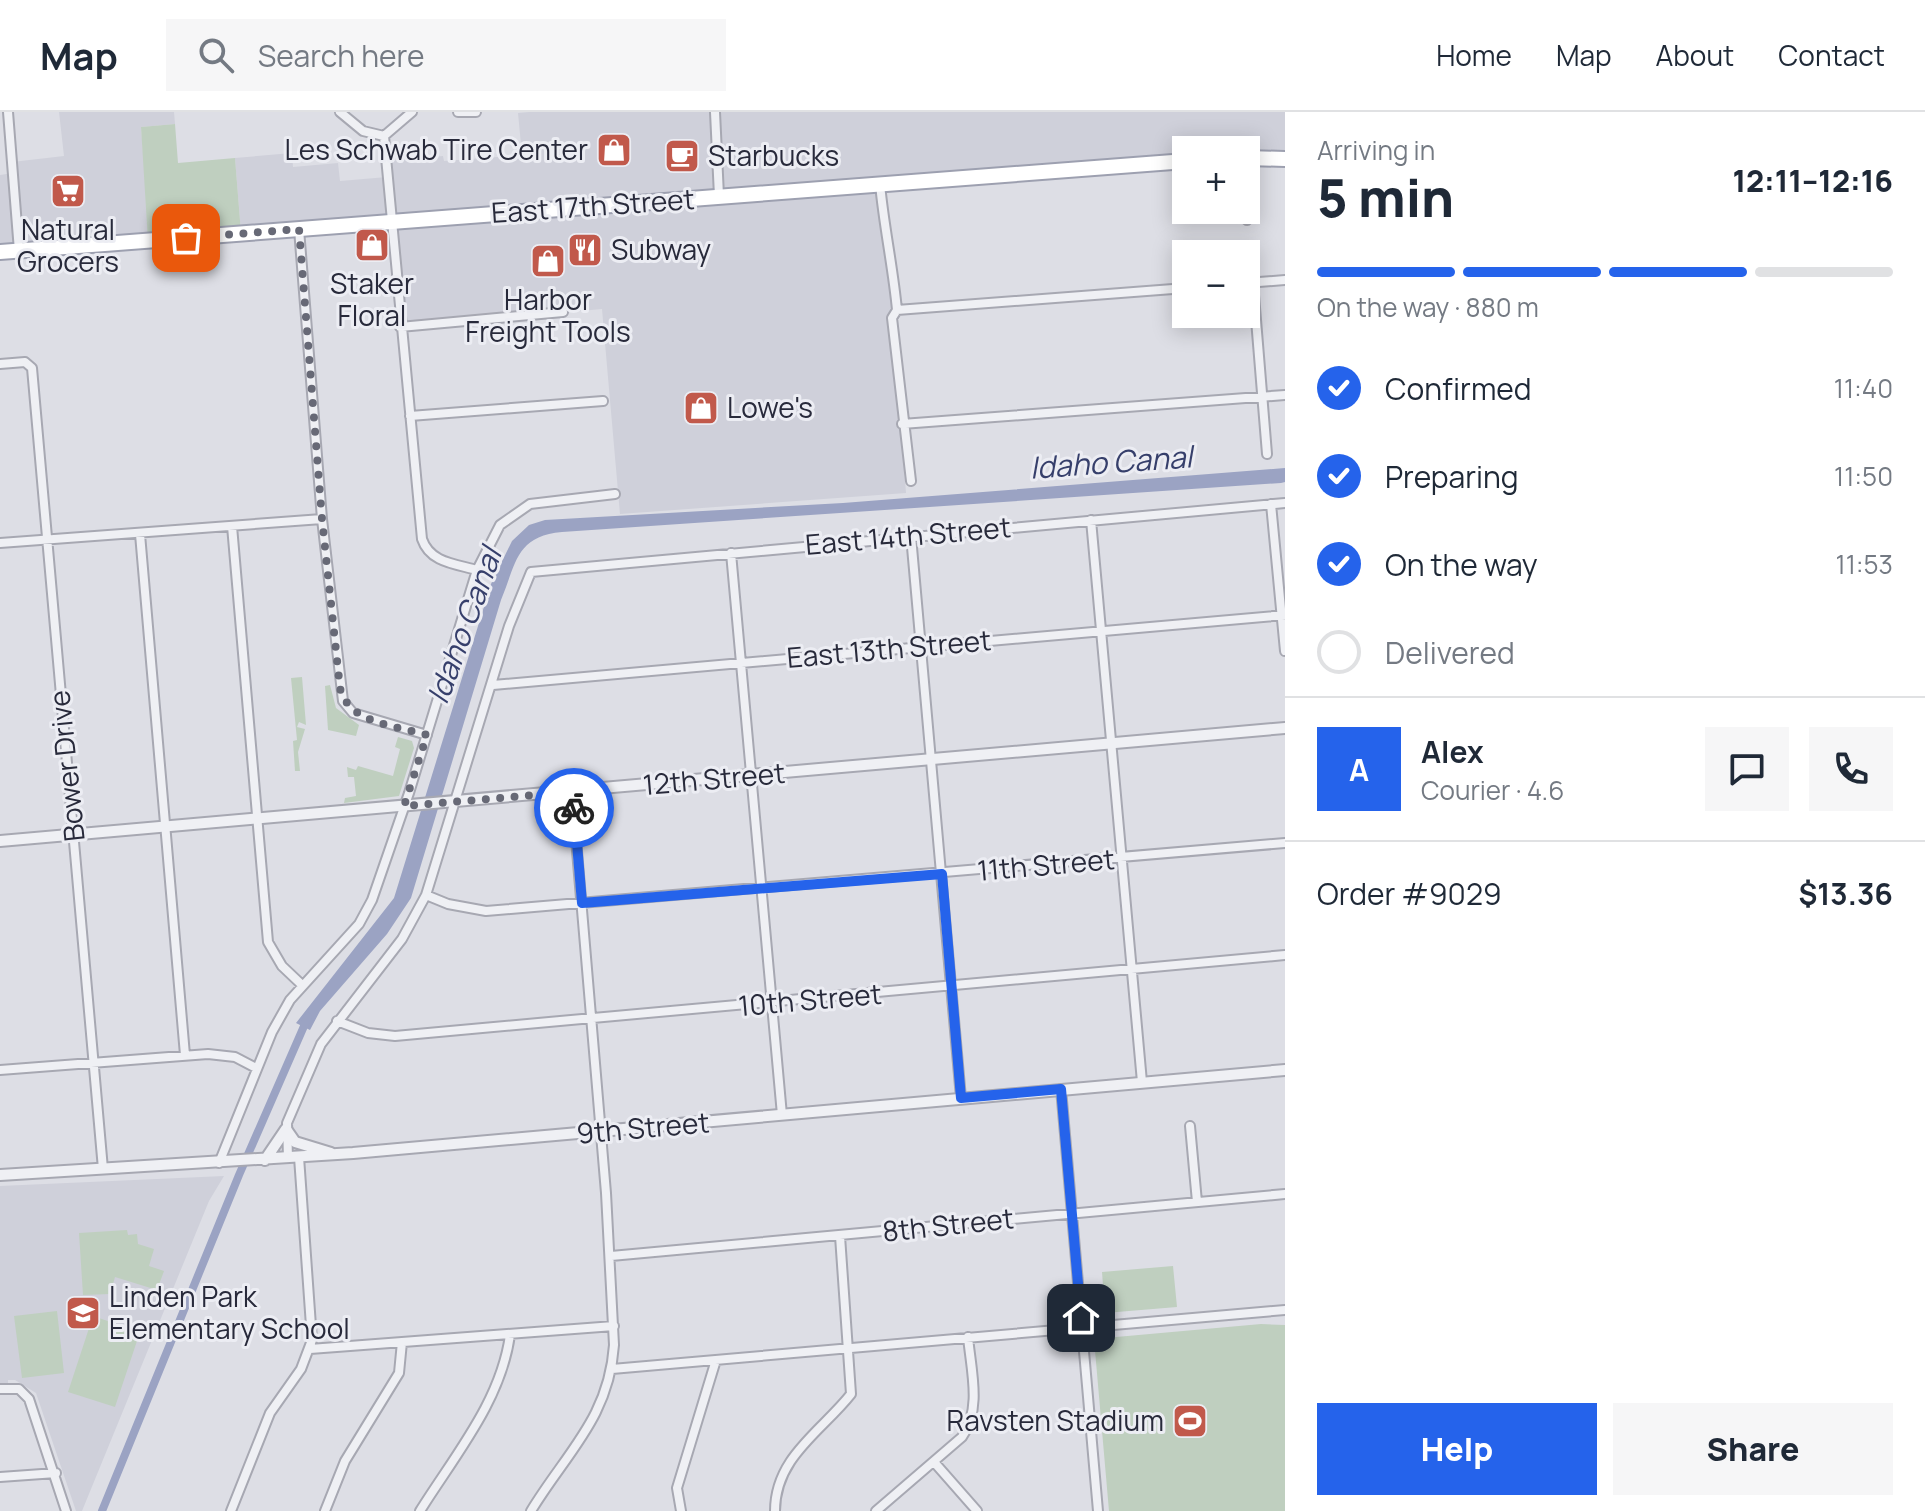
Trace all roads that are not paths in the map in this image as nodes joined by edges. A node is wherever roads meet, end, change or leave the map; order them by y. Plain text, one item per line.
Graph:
1 (8, 112) edge
2 (340, 112) edge
3 (412, 112) edge
4 (458, 112) edge
5 (476, 112) edge
6 (715, 112) edge
7 (384, 136) junction
8 (1281, 155) edge
9 (1260, 157) edge
10 (1172, 162) edge
11 (880, 184) junction
12 (719, 196) junction
13 (392, 222) junction
14 (299, 229) junction
15 (19, 251) junction
16 (0, 252) edge
17 (1285, 280) edge
18 (1260, 282) edge
19 (1172, 289) edge
20 (897, 310) junction
21 (563, 312) dead end
22 (400, 327) junction
23 (1255, 328) edge
24 (0, 364) edge
25 (1285, 395) edge
26 (1263, 396) junction
27 (603, 401) dead end
28 (410, 416) junction
29 (902, 424) junction
30 (1267, 454) dead end
31 (911, 481) dead end
32 (615, 494) dead end
33 (1285, 503) edge
34 (1271, 504) junction
35 (322, 519) junction
36 (1091, 520) junction
37 (232, 526) junction
38 (140, 534) junction
39 (911, 536) junction
40 (47, 540) junction
41 (0, 543) edge
42 (731, 553) junction
43 (477, 570) junction
44 (1284, 615) edge
45 (1102, 630) junction
46 (922, 646) junction
47 (1285, 651) edge
48 (741, 663) junction
49 (493, 685) junction
50 (1285, 728) edge
51 (427, 735) junction
52 (1111, 744) junction
53 (931, 760) junction
54 (751, 776) junction
55 (572, 792) junction
56 (456, 802) junction
57 (404, 806) junction
58 (258, 819) junction
59 (167, 827) junction
60 (75, 835) junction
61 (0, 841) edge
62 (1285, 843) edge
63 (1123, 858) junction
64 (942, 874) junction
65 (762, 890) junction
66 (426, 895) junction
67 (582, 903) junction
68 (1285, 955) edge
69 (1132, 969) junction
70 (302, 985) junction
71 (951, 987) junction
72 (771, 1004) junction
73 (593, 1019) junction
74 (337, 1021) junction
75 (185, 1055) junction
76 (92, 1063) junction
77 (256, 1068) junction
78 (0, 1070) edge
79 (1285, 1070) edge
80 (1142, 1082) junction
81 (1061, 1089) junction
82 (961, 1098) junction
83 (782, 1115) junction
84 (1190, 1126) dead end
85 (286, 1129) junction
86 (602, 1132) junction
87 (337, 1155) junction
88 (294, 1158) junction
89 (263, 1160) junction
90 (219, 1163) junction
91 (103, 1169) junction
92 (0, 1175) edge
93 (1285, 1194) edge
94 (1197, 1202) junction
95 (1073, 1213) junction
96 (840, 1236) junction
97 (611, 1256) junction
98 (1285, 1310) edge
99 (614, 1326) junction
100 (1082, 1327) junction
101 (510, 1335) junction
102 (968, 1337) junction
103 (402, 1342) junction
104 (310, 1349) junction
105 (850, 1349) junction
106 (716, 1360) junction
107 (612, 1369) junction
108 (0, 1389) edge
109 (934, 1462) junction
110 (56, 1473) junction
111 (0, 1477) edge
112 (66, 1511) edge
113 (231, 1511) edge
114 (325, 1511) edge
115 (420, 1511) edge
116 (531, 1511) edge
117 (681, 1511) edge
118 (775, 1511) edge
119 (876, 1511) edge
120 (977, 1511) edge
121 (1098, 1511) edge

1 - 15 street
2 - 7 street
3 - 7 street
4 - 5 street
6 - 12 street
7 - 13 street
8 - 9 main road
10 - 11 main road, East 17th Street
11 - 12 main road, East 17th Street
11 - 20 street
12 - 13 main road, East 17th Street
13 - 14 main road, East 17th Street
13 - 22 street
14 - 15 main road, East 17th Street
14 - 35 street
15 - 16 main road, East 17th Street
17 - 18 street
19 - 20 street
20 - 29 street
21 - 22 street
22 - 28 street
23 - 26 street
24 - 40 street, Bower Drive
25 - 26 street
26 - 29 street
26 - 30 street
27 - 28 street
28 - 43 street
29 - 31 street
32 - 43 street
33 - 34 street, East 14th Street
34 - 36 street, East 14th Street
34 - 44 street
35 - 37 street
35 - 51 street
36 - 39 street, East 14th Street
36 - 45 street
37 - 38 street
37 - 58 street
38 - 40 street
38 - 59 street
39 - 42 street, East 14th Street
39 - 46 street
40 - 41 street
40 - 60 street, Bower Drive
42 - 48 street
42 - 49 street, East 14th Street
43 - 51 street
44 - 45 street, East 13th Street
44 - 47 street
45 - 46 street, East 13th Street
45 - 52 street
46 - 48 street, East 13th Street
46 - 53 street
48 - 49 street, East 13th Street
48 - 54 street
49 - 56 street
50 - 52 street, 12th Street
51 - 57 street
52 - 53 street, 12th Street
52 - 63 street
53 - 54 street, 12th Street
53 - 64 street
54 - 55 street, 12th Street
54 - 65 street
55 - 56 street, 12th Street
55 - 67 street
56 - 57 street, 12th Street
56 - 66 street
57 - 58 street, 12th Street
57 - 70 street
58 - 59 street, 12th Street
58 - 70 street
59 - 60 street, 12th Street
59 - 75 street
60 - 61 street, 12th Street
60 - 76 street, Bower Drive
62 - 63 street, 11th Street
63 - 64 street, 11th Street
63 - 69 street
64 - 65 street, 11th Street
64 - 71 street
65 - 67 street, 11th Street
65 - 72 street
66 - 67 street, 11th Street
66 - 74 street
67 - 73 street
68 - 69 street, 10th Street
69 - 71 street, 10th Street
69 - 80 street
70 - 77 street
71 - 72 street, 10th Street
71 - 82 street
72 - 73 street, 10th Street
72 - 83 street
73 - 74 street, 10th Street
73 - 86 street
74 - 85 street
75 - 76 street
75 - 77 street
76 - 78 street
76 - 91 street, Bower Drive
77 - 90 street
79 - 80 street, 9th Street
80 - 81 street, 9th Street
81 - 82 street, 9th Street
81 - 95 street
82 - 83 street, 9th Street
83 - 86 street, 9th Street
84 - 94 street
85 - 87 street
85 - 88 street
85 - 89 street
86 - 87 street, 9th Street
86 - 97 street
87 - 88 street, 9th Street
88 - 89 street, 9th Street
88 - 104 street
89 - 90 street, 9th Street
90 - 91 street, 9th Street
91 - 92 street, 9th Street
93 - 94 street, 8th Street
94 - 95 street, 8th Street
95 - 96 street, 8th Street
95 - 100 street
96 - 97 street, 8th Street
96 - 105 street
97 - 99 street
98 - 100 street
99 - 101 street
99 - 107 street
100 - 102 street
100 - 121 street
101 - 103 street
101 - 115 street
102 - 105 street
102 - 109 street
103 - 104 street
103 - 114 street
104 - 113 street
105 - 106 street
105 - 118 street
106 - 107 street
106 - 117 street
107 - 116 street
108 - 110 street
109 - 119 street
109 - 120 street
110 - 111 street
110 - 112 street

